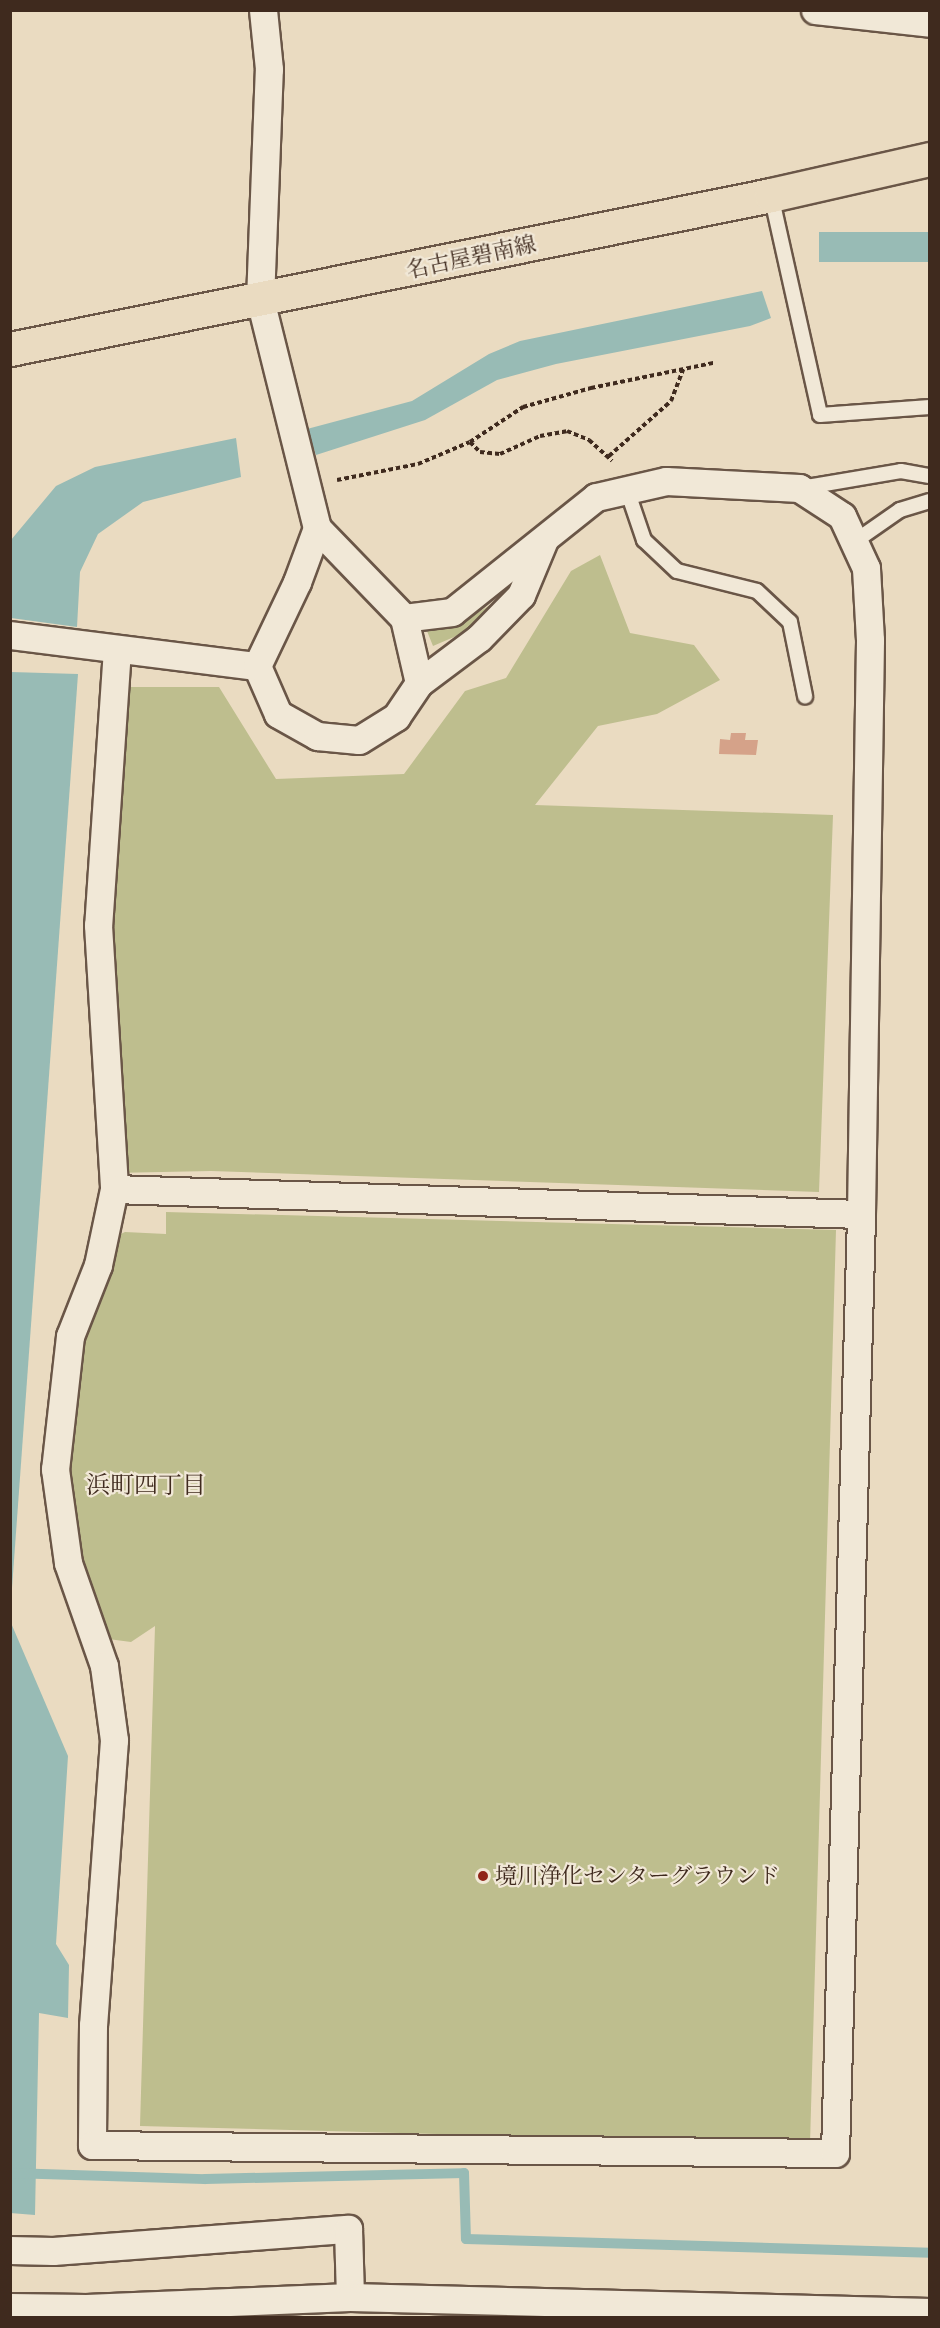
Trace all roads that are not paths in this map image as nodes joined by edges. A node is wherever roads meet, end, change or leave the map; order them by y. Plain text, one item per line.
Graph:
1 (263, 10) edge
2 (814, 10) edge
3 (930, 23) edge
4 (930, 159) edge
5 (771, 195) junction
6 (260, 300) junction
7 (10, 349) edge
8 (930, 407) edge
9 (930, 476) edge
10 (799, 488) junction
11 (627, 490) junction
12 (930, 501) edge
13 (317, 528) junction
14 (546, 536) junction
15 (854, 542) junction
16 (404, 618) junction
17 (10, 635) edge
18 (117, 649) junction
19 (257, 666) junction
20 (419, 683) junction
21 (805, 696) dead end
22 (114, 1189) junction
23 (861, 1214) junction
24 (10, 2250) edge
25 (350, 2297) junction
26 (10, 2307) edge
27 (930, 2312) edge

1 - 6 street
2 - 3 street
4 - 5 main road, 名古屋碧南線
5 - 6 main road, 名古屋碧南線
5 - 8 lane
6 - 7 main road, 名古屋碧南線
6 - 13 street
9 - 10 lane
10 - 11 street
10 - 15 street
11 - 14 street
11 - 21 lane
12 - 15 lane
13 - 16 street
13 - 19 street
14 - 16 street
14 - 20 street
15 - 23 street
16 - 20 street
17 - 18 street
18 - 19 street
18 - 22 street
19 - 20 street
22 - 23 street
22 - 23 street
24 - 25 street
25 - 26 street
25 - 27 street

